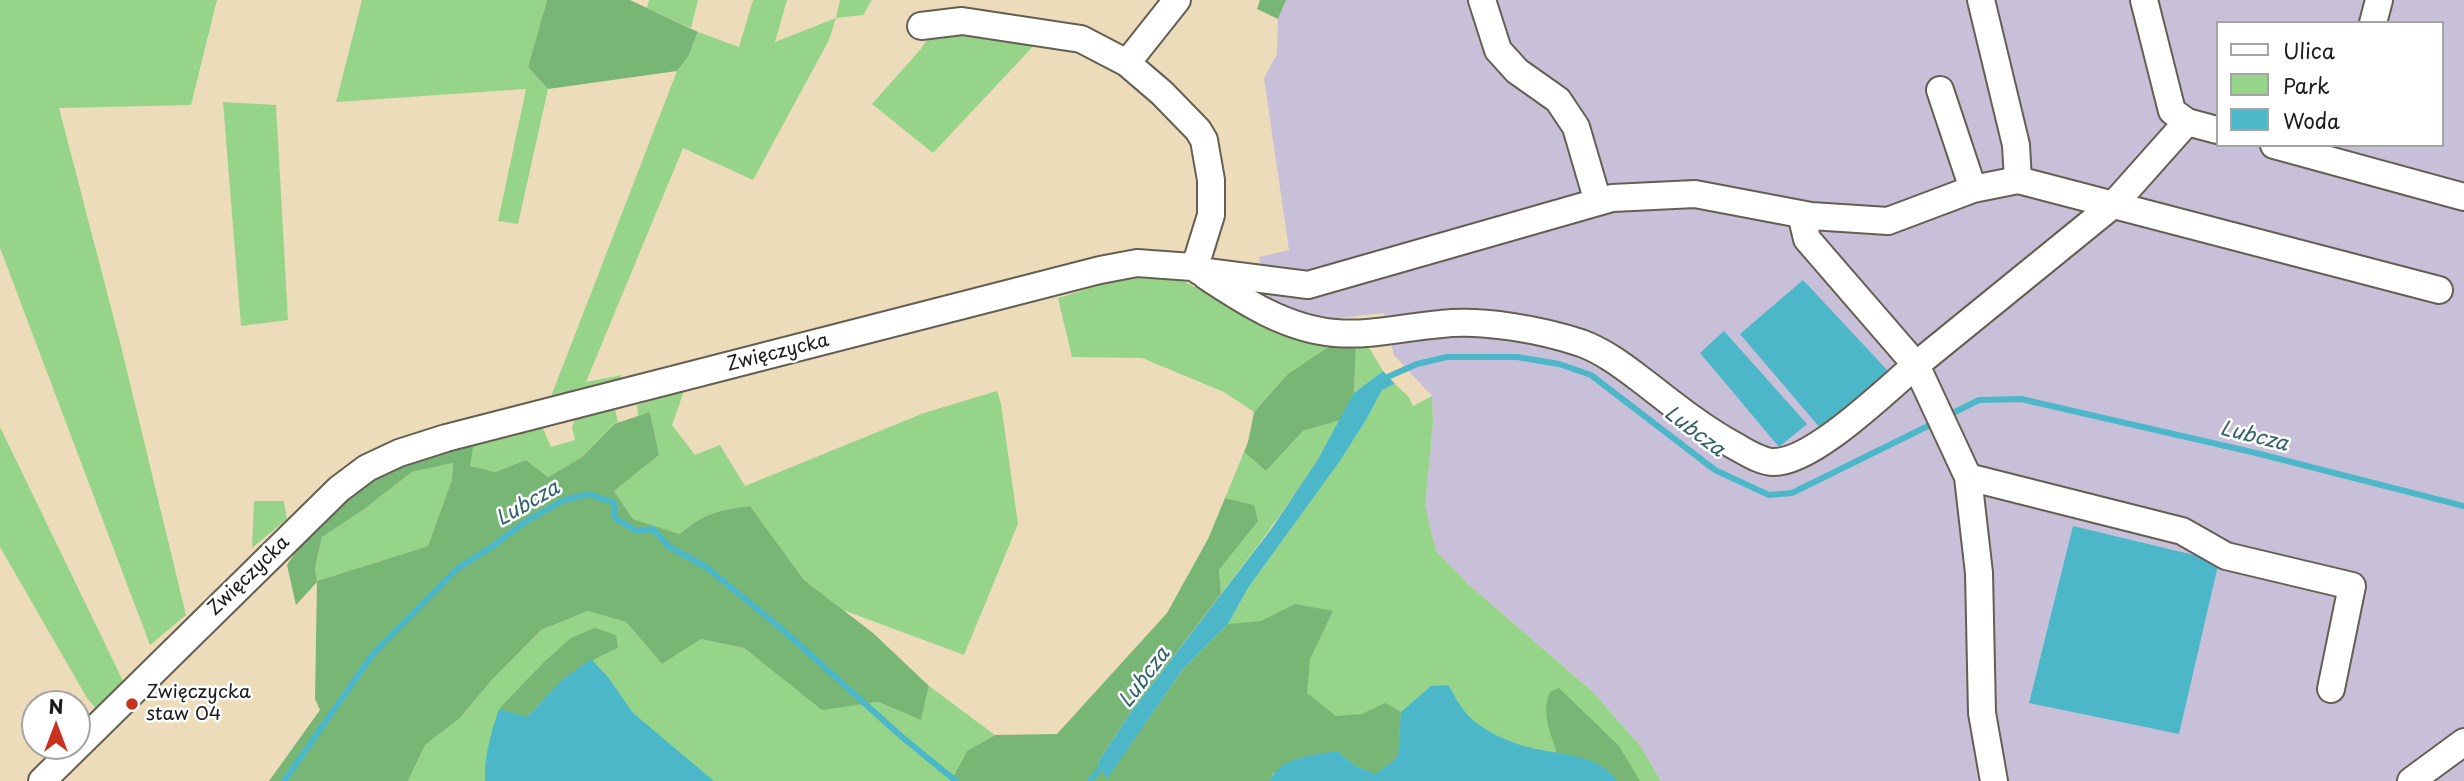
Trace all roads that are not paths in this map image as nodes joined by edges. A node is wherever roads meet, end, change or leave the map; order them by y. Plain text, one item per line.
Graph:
1 (1177, 0) edge
2 (1482, 0) edge
3 (1981, 0) edge
4 (2144, 0) edge
5 (2379, 0) edge
6 (2374, 21) edge
7 (922, 26) dead end
8 (1126, 63) junction
9 (1940, 90) dead end
10 (2187, 122) junction
11 (2216, 130) edge
12 (2288, 147) edge
13 (2338, 154) edge
14 (2018, 180) junction
15 (1973, 189) junction
16 (2464, 197) edge
17 (1598, 202) junction
18 (2114, 204) junction
19 (1801, 215) junction
20 (1196, 269) junction
21 (2439, 290) dead end
22 (1916, 365) junction
23 (1968, 477) junction
24 (2330, 689) dead end
25 (2464, 742) edge
26 (42, 781) edge
27 (1994, 781) edge
28 (2411, 781) edge

1 - 8 street
2 - 17 street
3 - 14 street
4 - 10 street
5 - 6 street
7 - 8 street
8 - 20 street
9 - 15 street
10 - 11 street
10 - 18 street
12 - 13 street
13 - 16 street
14 - 15 street, Zwięczycka
14 - 18 street
15 - 19 street, Zwięczycka
17 - 19 street, Zwięczycka
17 - 20 street, Zwięczycka
18 - 21 street
18 - 22 street
19 - 22 street
20 - 22 street
20 - 26 street, Zwięczycka
22 - 23 street
23 - 24 street
23 - 27 street
25 - 28 street

